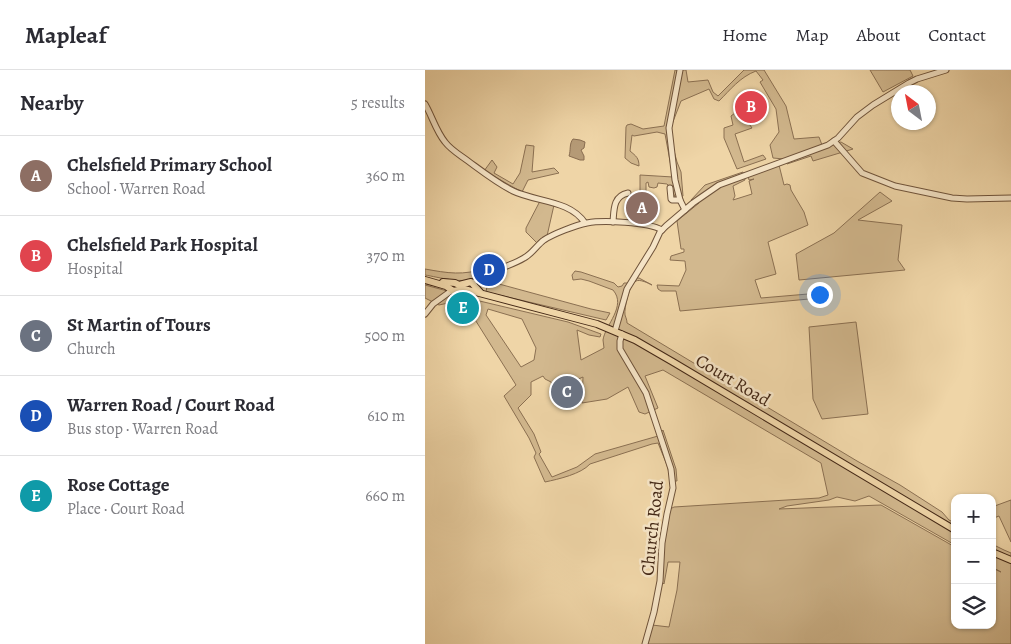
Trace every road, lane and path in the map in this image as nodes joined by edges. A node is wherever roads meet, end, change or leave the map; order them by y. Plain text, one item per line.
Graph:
1 (680, 70) edge
2 (946, 70) edge
3 (425, 104) edge
4 (833, 142) junction
5 (670, 188) dead end
6 (628, 193) dead end
7 (1011, 198) edge
8 (680, 200) junction
9 (685, 210) junction
10 (613, 222) junction
11 (585, 223) junction
12 (662, 230) junction
13 (425, 280) edge
14 (470, 286) junction
15 (453, 288) junction
16 (425, 314) edge
17 (615, 331) junction
18 (622, 334) junction
19 (951, 528) edge
20 (996, 554) edge
21 (1011, 560) edge
22 (645, 644) edge

1 - 8 street
2 - 4 street
3 - 11 street
4 - 7 street
4 - 9 street
5 - 8 street
6 - 10 street
8 - 9 street
9 - 12 street
10 - 11 street
10 - 12 street
11 - 14 street
12 - 17 street
13 - 15 main road, Court Road
14 - 15 main road, Court Road
14 - 17 main road, Court Road
15 - 16 street
17 - 18 main road, Court Road
18 - 19 main road, Court Road
18 - 22 street, Church Road
20 - 21 main road

